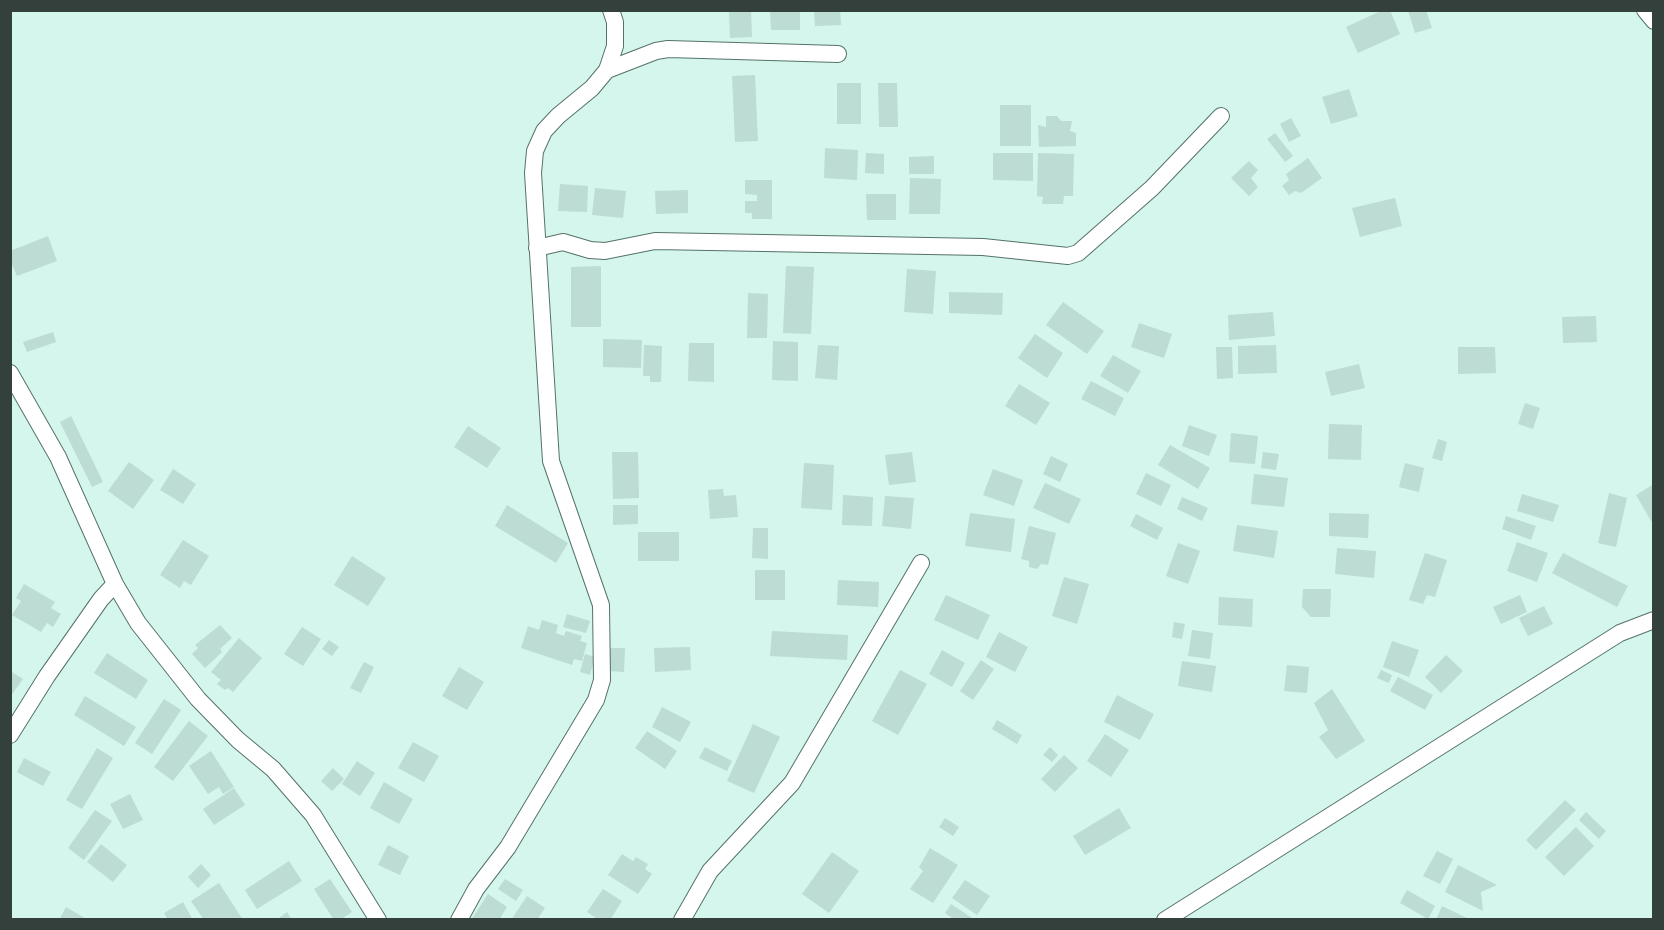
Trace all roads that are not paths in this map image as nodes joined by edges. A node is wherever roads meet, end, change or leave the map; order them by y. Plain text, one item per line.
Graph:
1 (611, 10) edge
2 (1645, 10) edge
3 (1653, 21) edge
4 (838, 54) dead end
5 (607, 70) junction
6 (1221, 116) dead end
7 (537, 248) junction
8 (10, 373) edge
9 (921, 562) dead end
10 (115, 584) junction
11 (1653, 620) edge
12 (10, 735) edge
13 (378, 920) edge
14 (459, 920) edge
15 (682, 920) edge
16 (1165, 920) edge

1 - 5 street
2 - 3 street
4 - 5 street
5 - 7 street
6 - 7 street
7 - 14 street
8 - 10 street
9 - 15 street
10 - 12 street
10 - 13 street
11 - 16 street

